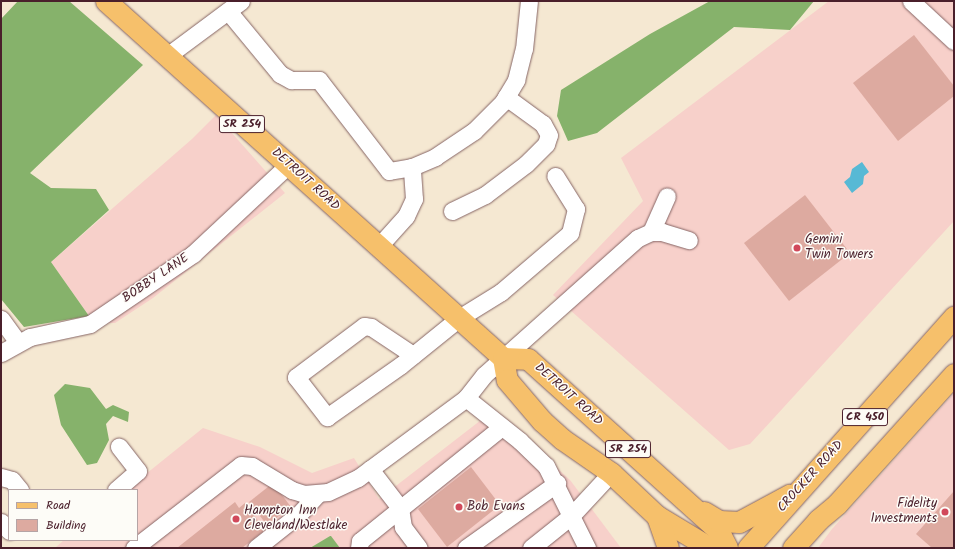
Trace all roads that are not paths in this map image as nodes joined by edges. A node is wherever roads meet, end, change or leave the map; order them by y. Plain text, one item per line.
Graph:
1 (106, 1) edge
2 (529, 1) edge
3 (911, 1) edge
4 (235, 6) edge
5 (954, 41) edge
6 (168, 56) junction
7 (506, 96) junction
8 (288, 165) junction
9 (412, 168) junction
10 (555, 176) dead end
11 (666, 196) dead end
12 (452, 211) dead end
13 (651, 232) junction
14 (689, 240) dead end
15 (379, 246) junction
16 (954, 317) edge
17 (459, 318) junction
18 (1, 319) edge
19 (18, 342) junction
20 (1, 353) edge
21 (413, 355) junction
22 (503, 358) junction
23 (954, 374) edge
24 (466, 398) junction
25 (502, 427) junction
26 (119, 447) dead end
27 (370, 469) junction
28 (611, 473) junction
29 (1, 477) edge
30 (557, 483) junction
31 (19, 489) edge
32 (117, 489) edge
33 (800, 489) junction
34 (317, 495) junction
35 (678, 495) junction
36 (837, 504) junction
37 (400, 508) junction
38 (570, 516) junction
39 (657, 516) junction
40 (1, 522) edge
41 (8, 530) edge
42 (134, 548) edge
43 (256, 548) edge
44 (359, 548) edge
45 (419, 548) edge
46 (466, 548) edge
47 (531, 548) edge
48 (586, 548) edge
49 (668, 548) edge
50 (710, 548) edge
51 (727, 548) edge
52 (748, 548) edge
53 (793, 548) edge
54 (812, 548) edge

1 - 6 main road, DETROIT ROAD / SR 254
2 - 7 street
3 - 5 street
4 - 6 street
4 - 9 street
6 - 8 main road, DETROIT ROAD / SR 254
7 - 9 street
7 - 12 street
8 - 15 main road, DETROIT ROAD / SR 254
8 - 19 street, BOBBY LANE
9 - 15 street
10 - 17 street
11 - 13 street
13 - 14 street
13 - 22 street
15 - 17 main road, DETROIT ROAD / SR 254
16 - 33 main road, CROCKER ROAD / CR 450
17 - 21 street
17 - 22 main road, DETROIT ROAD / SR 254
18 - 19 street
19 - 20 street, BOBBY LANE
21 - 21 street
22 - 24 street
22 - 28 main road, SR 254
22 - 35 main road, DETROIT ROAD / SR 254
23 - 36 main road, CR 450
24 - 25 street
24 - 27 street
25 - 30 street
25 - 37 street
26 - 32 street
27 - 34 street
27 - 37 street
28 - 38 street
28 - 39 main road, SR 254
29 - 31 street
30 - 38 street
30 - 46 street
33 - 35 main road
33 - 52 main road, CROCKER ROAD / CR 450
34 - 42 street
34 - 43 street
35 - 51 main road, DETROIT ROAD / SR 254
36 - 53 main road, CR 450
36 - 54 main road
37 - 44 street
37 - 45 street
38 - 47 street
38 - 48 street
39 - 49 main road
39 - 50 main road, SR 254
40 - 41 street

